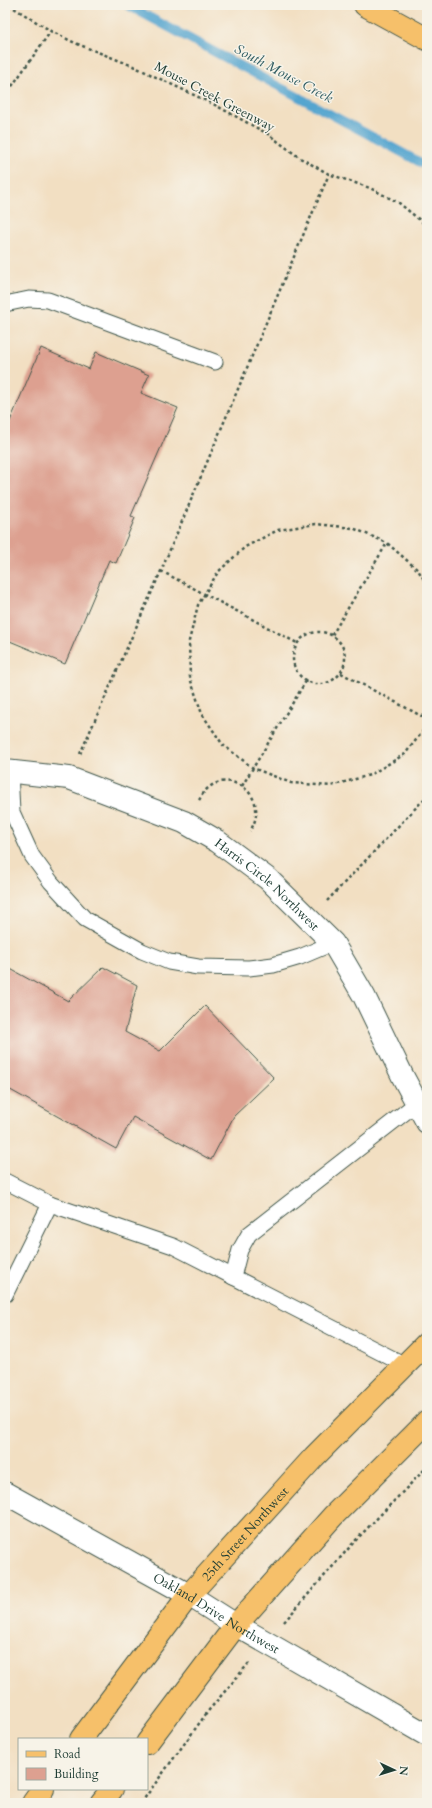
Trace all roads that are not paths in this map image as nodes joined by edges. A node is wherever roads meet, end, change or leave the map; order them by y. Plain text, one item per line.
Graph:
1 (366, 5) edge
2 (378, 5) edge
3 (418, 34) edge
4 (5, 304) edge
5 (215, 362) dead end
6 (7, 771) edge
7 (333, 943) junction
8 (424, 1117) edge
9 (5, 1181) edge
10 (50, 1204) junction
11 (233, 1277) junction
12 (5, 1295) edge
13 (427, 1343) edge
14 (405, 1365) junction
15 (427, 1422) edge
16 (5, 1493) edge
17 (189, 1595) junction
18 (236, 1625) junction
19 (427, 1736) edge
20 (82, 1738) edge
21 (148, 1742) edge
22 (42, 1790) edge
23 (111, 1790) edge
24 (33, 1803) edge
25 (101, 1803) edge

1 - 3 main road
2 - 3 main road
4 - 5 lane
6 - 7 street, Harris Circle Northwest
6 - 7 lane
7 - 8 street, Harris Circle Northwest
8 - 11 lane
9 - 10 lane
10 - 11 lane
10 - 12 lane
11 - 14 lane
13 - 14 main road, 25th Street Northwest
14 - 17 main road, 25th Street Northwest
15 - 18 main road
16 - 17 street, Oakland Drive Northwest
17 - 18 street, Oakland Drive Northwest
17 - 20 main road, 25th Street Northwest
18 - 19 street, Oakland Drive Northwest
18 - 21 main road
22 - 24 main road
23 - 25 main road

